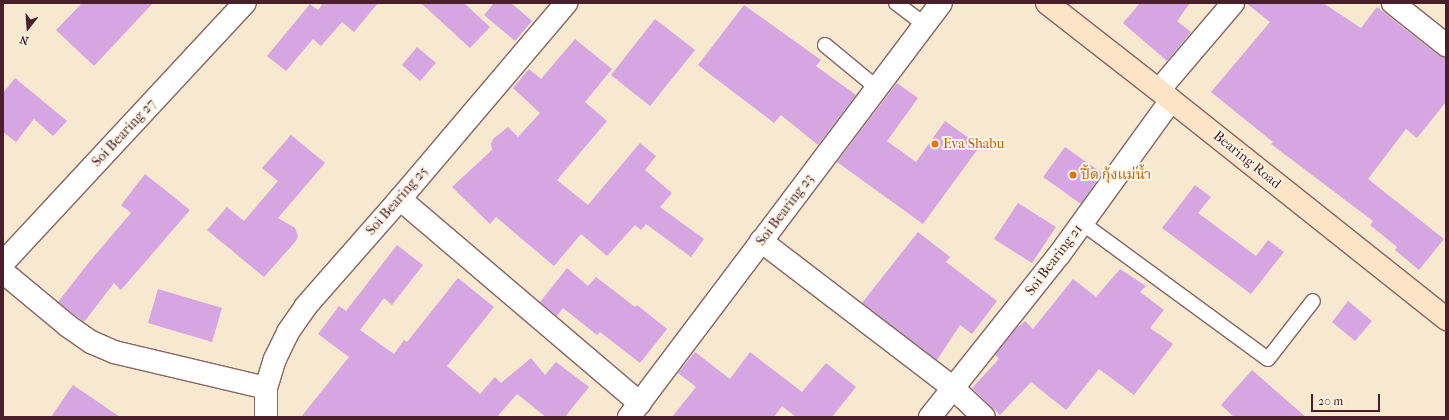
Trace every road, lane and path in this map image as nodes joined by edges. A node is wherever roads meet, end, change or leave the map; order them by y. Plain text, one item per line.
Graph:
1 (244, 3) edge
2 (566, 3) edge
3 (896, 3) edge
4 (941, 3) edge
5 (1047, 3) edge
6 (1233, 3) edge
7 (1393, 3) edge
8 (925, 25) junction
9 (825, 45) dead end
10 (1446, 45) edge
11 (877, 88) junction
12 (1165, 95) junction
13 (400, 199) junction
14 (1082, 223) junction
15 (761, 241) junction
16 (3, 263) edge
17 (3, 272) edge
18 (1313, 301) dead end
19 (1446, 319) edge
20 (266, 388) junction
21 (953, 388) junction
22 (634, 410) edge
23 (266, 417) edge
24 (930, 417) edge
25 (984, 417) edge

1 - 16 street, Soi Bearing 27
2 - 13 street, Soi Bearing 25
3 - 8 lane
4 - 8 street, Soi Bearing 23
5 - 12 main road, Bearing Road
6 - 12 street, Soi Bearing 21
7 - 10 street
8 - 11 street, Soi Bearing 23
9 - 11 lane
11 - 15 street, Soi Bearing 23
12 - 14 street, Soi Bearing 21
12 - 19 main road, Bearing Road
13 - 20 street, Soi Bearing 25
13 - 22 street
14 - 18 lane
14 - 21 street, Soi Bearing 21
15 - 21 street
15 - 22 street, Soi Bearing 23
17 - 20 street
20 - 23 street, Soi Bearing 25
21 - 24 street, Soi Bearing 21
21 - 25 street

